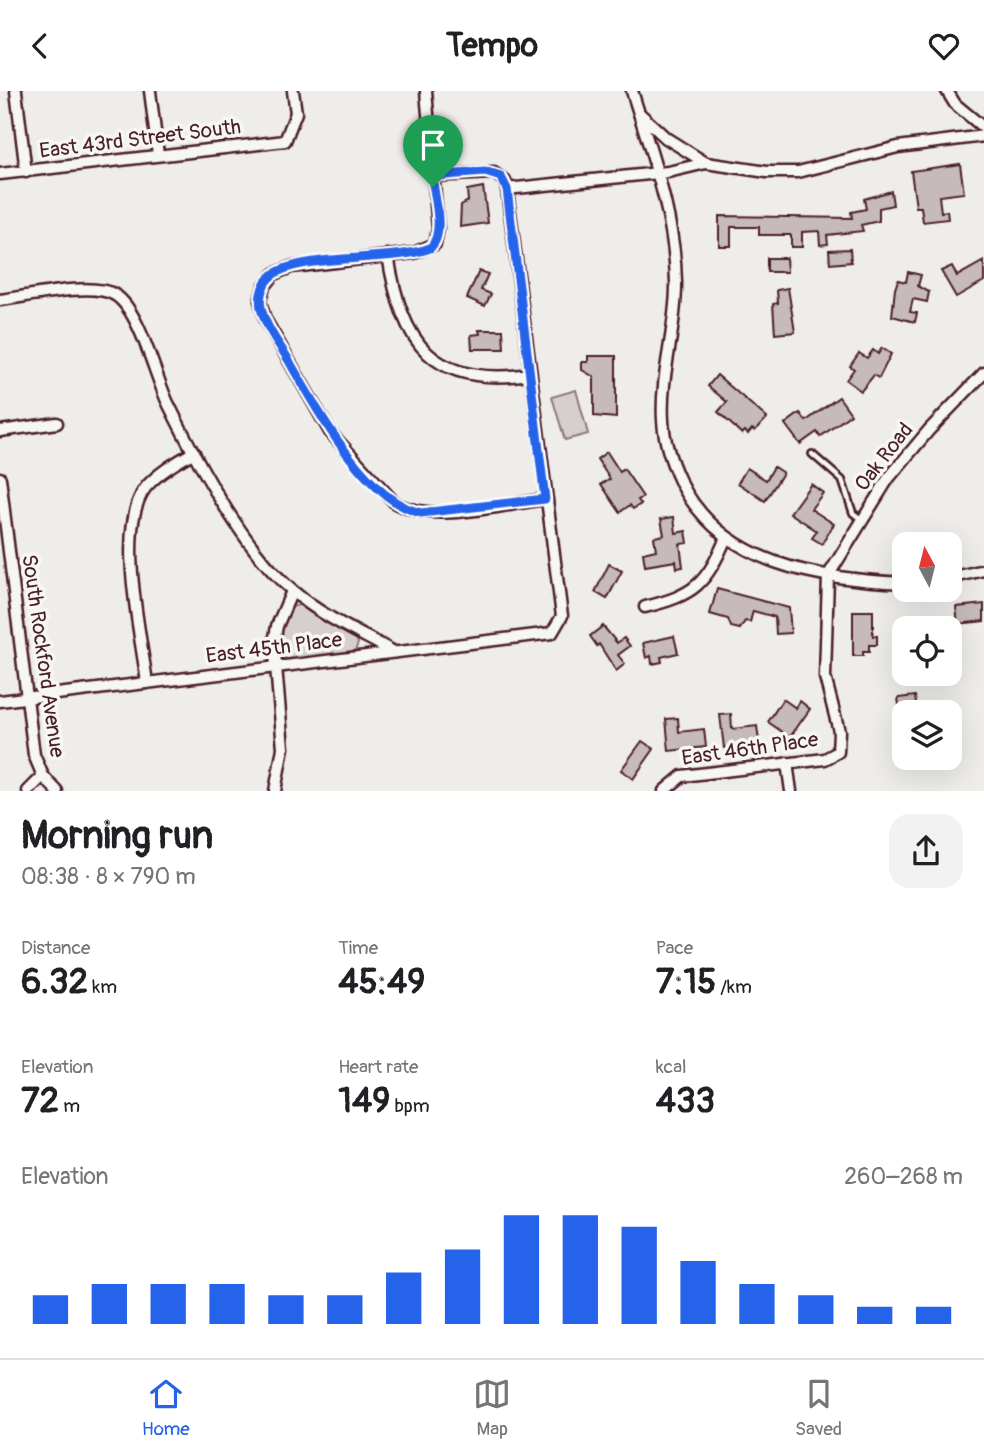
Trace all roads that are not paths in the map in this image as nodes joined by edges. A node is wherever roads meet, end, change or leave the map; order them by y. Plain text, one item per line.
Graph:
1 (16, 91) edge
2 (150, 91) edge
3 (293, 91) edge
4 (426, 91) edge
5 (632, 91) edge
6 (947, 91) edge
7 (639, 113) junction
8 (984, 128) edge
9 (984, 135) edge
10 (158, 155) junction
11 (706, 163) junction
12 (26, 172) junction
13 (657, 173) junction
14 (0, 174) edge
15 (432, 176) junction
16 (507, 189) junction
17 (388, 255) junction
18 (0, 300) edge
19 (984, 373) edge
20 (530, 374) junction
21 (57, 423) dead end
22 (0, 432) edge
23 (194, 452) junction
24 (812, 453) dead end
25 (0, 478) edge
26 (545, 499) junction
27 (861, 520) junction
28 (726, 538) junction
29 (984, 570) edge
30 (12, 572) junction
31 (0, 574) edge
32 (962, 575) edge
33 (828, 576) junction
34 (892, 582) edge
35 (292, 591) junction
36 (645, 607) dead end
37 (394, 652) junction
38 (275, 667) junction
39 (147, 683) junction
40 (27, 698) junction
41 (0, 701) edge
42 (787, 763) junction
43 (43, 776) junction
44 (666, 788) edge
45 (28, 791) edge
46 (57, 791) edge
47 (275, 791) edge
48 (791, 791) edge

1 - 12 street
2 - 10 street
3 - 10 street, East 43rd Street South
4 - 15 street
5 - 7 street
6 - 8 street
7 - 11 street
7 - 13 street
9 - 11 street
10 - 12 street, East 43rd Street South
11 - 13 street
12 - 14 street, East 43rd Street South
13 - 16 street
13 - 28 street
15 - 16 street
15 - 17 street
16 - 20 street
17 - 20 street
17 - 26 street
18 - 23 street
19 - 27 street, Oak Road
20 - 26 street
21 - 22 street
23 - 35 street
23 - 39 street
24 - 27 lane
25 - 30 street, South Rockford Avenue
26 - 37 street, East 45th Place
27 - 33 street, Oak Road
28 - 33 street
28 - 36 street
29 - 32 street
30 - 31 street
30 - 40 street, South Rockford Avenue
33 - 34 street
33 - 42 street, East 46th Place
35 - 37 street
35 - 38 street
37 - 38 street, East 45th Place
38 - 39 street, East 45th Place
38 - 47 street
39 - 40 street, East 45th Place
40 - 41 street, East 45th Place
40 - 43 street, South Rockford Avenue
42 - 44 street, East 46th Place
42 - 48 street
43 - 45 street
43 - 46 street, South Rockford Avenue

